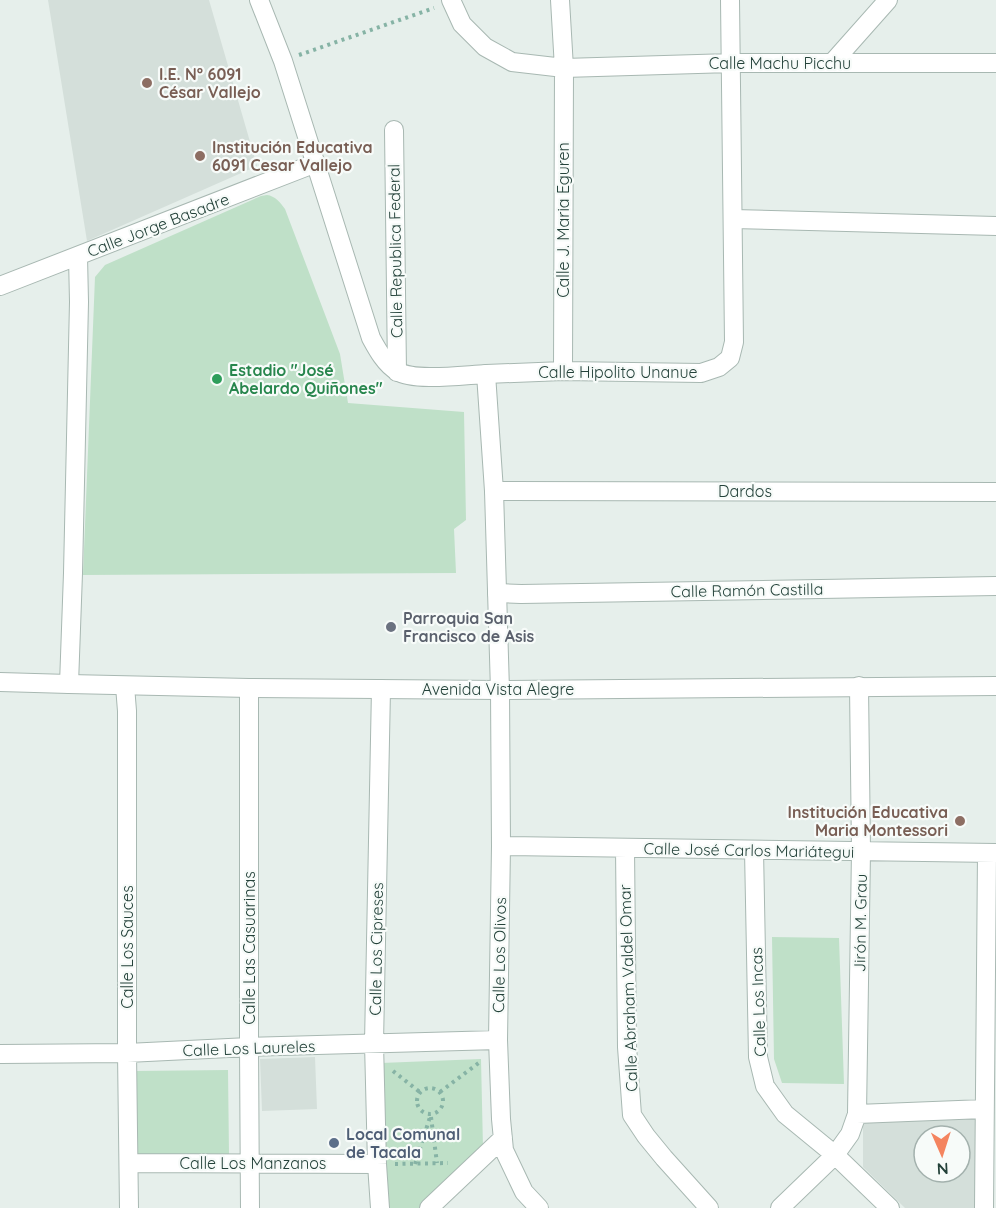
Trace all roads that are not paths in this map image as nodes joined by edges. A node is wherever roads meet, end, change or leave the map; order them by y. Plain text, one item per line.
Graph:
1 (259, 0) edge
2 (560, 0) edge
3 (730, 0) edge
4 (888, 0) edge
5 (451, 1) edge
6 (833, 62) junction
7 (731, 63) junction
8 (996, 63) edge
9 (564, 68) junction
10 (394, 130) dead end
11 (316, 163) junction
12 (733, 219) junction
13 (996, 226) edge
14 (78, 256) junction
15 (0, 286) edge
16 (563, 371) junction
17 (397, 372) junction
18 (486, 374) junction
19 (494, 491) junction
20 (996, 492) edge
21 (996, 586) edge
22 (497, 592) junction
23 (0, 682) edge
24 (69, 684) junction
25 (125, 686) junction
26 (859, 686) junction
27 (996, 686) edge
28 (249, 688) junction
29 (381, 689) junction
30 (500, 690) junction
31 (501, 846) junction
32 (625, 848) junction
33 (754, 850) junction
34 (861, 851) junction
35 (991, 853) edge
36 (498, 1040) junction
37 (374, 1043) junction
38 (249, 1047) junction
39 (127, 1053) junction
40 (0, 1054) edge
41 (984, 1109) junction
42 (857, 1114) junction
43 (503, 1138) junction
44 (835, 1155) junction
45 (129, 1163) junction
46 (250, 1163) junction
47 (377, 1164) junction
48 (129, 1208) edge
49 (250, 1208) edge
50 (380, 1208) edge
51 (429, 1208) edge
52 (539, 1208) edge
53 (708, 1208) edge
54 (780, 1208) edge
55 (890, 1208) edge
56 (984, 1208) edge

1 - 11 street
2 - 9 street, Calle J. Maria Eguren
3 - 7 street
4 - 6 street
5 - 9 street, Calle Machu Picchu
6 - 7 street, Calle Machu Picchu
6 - 8 street, Calle Machu Picchu
7 - 9 street, Calle Machu Picchu
7 - 12 street
9 - 16 street, Calle J. Maria Eguren
10 - 17 street, Calle Republica Federal
11 - 14 street, Calle Jorge Basadre
11 - 17 street
12 - 13 street
12 - 16 street, Calle Hipolito Unanue
14 - 15 street, Calle Jorge Basadre
14 - 24 street
16 - 18 street, Calle Hipolito Unanue
17 - 18 street, Calle Hipolito Unanue
18 - 19 street, Calle Los Olivos
19 - 20 street, Dardos
19 - 22 street, Calle Los Olivos
21 - 22 street, Calle Ramón Castilla
22 - 30 street, Calle Los Olivos
23 - 24 street, Avenida Vista Alegre
24 - 25 street, Avenida Vista Alegre
25 - 28 street, Avenida Vista Alegre
25 - 39 street, Calle Los Sauces
26 - 27 street, Avenida Vista Alegre
26 - 30 street, Avenida Vista Alegre
26 - 34 street, Jirón M. Grau
28 - 29 street, Avenida Vista Alegre
28 - 38 street, Calle Las Casuarinas
29 - 30 street, Avenida Vista Alegre
29 - 37 street, Calle Los Cipreses
30 - 31 street, Calle Los Olivos
31 - 32 street, Calle José Carlos Mariátegui
31 - 36 street, Calle Los Olivos
32 - 33 street, Calle José Carlos Mariátegui
32 - 53 street, Calle Abraham Valdel Omar
33 - 34 street, Calle José Carlos Mariátegui
33 - 44 street, Calle Los Incas
34 - 35 street, Calle José Carlos Mariátegui
34 - 42 street, Jirón M. Grau
35 - 41 street
36 - 37 street, Calle Los Laureles
36 - 43 street, Calle Los Olivos
37 - 38 street, Calle Los Laureles
37 - 47 street, Calle Los Cipreses
38 - 39 street, Calle Los Laureles
38 - 46 street, Calle Las Casuarinas
39 - 40 street, Calle Los Laureles
39 - 45 street, Calle Los Sauces
41 - 42 street
41 - 56 street
42 - 44 street, Jirón M. Grau
43 - 51 street
43 - 52 street, Calle Los Olivos
44 - 54 street, Jirón M. Grau
44 - 55 street, Calle Los Incas
45 - 46 street, Calle Los Manzanos
45 - 48 street, Calle Los Sauces
46 - 47 street, Calle Los Manzanos
46 - 49 street, Calle Las Casuarinas
47 - 50 street, Calle Los Cipreses

